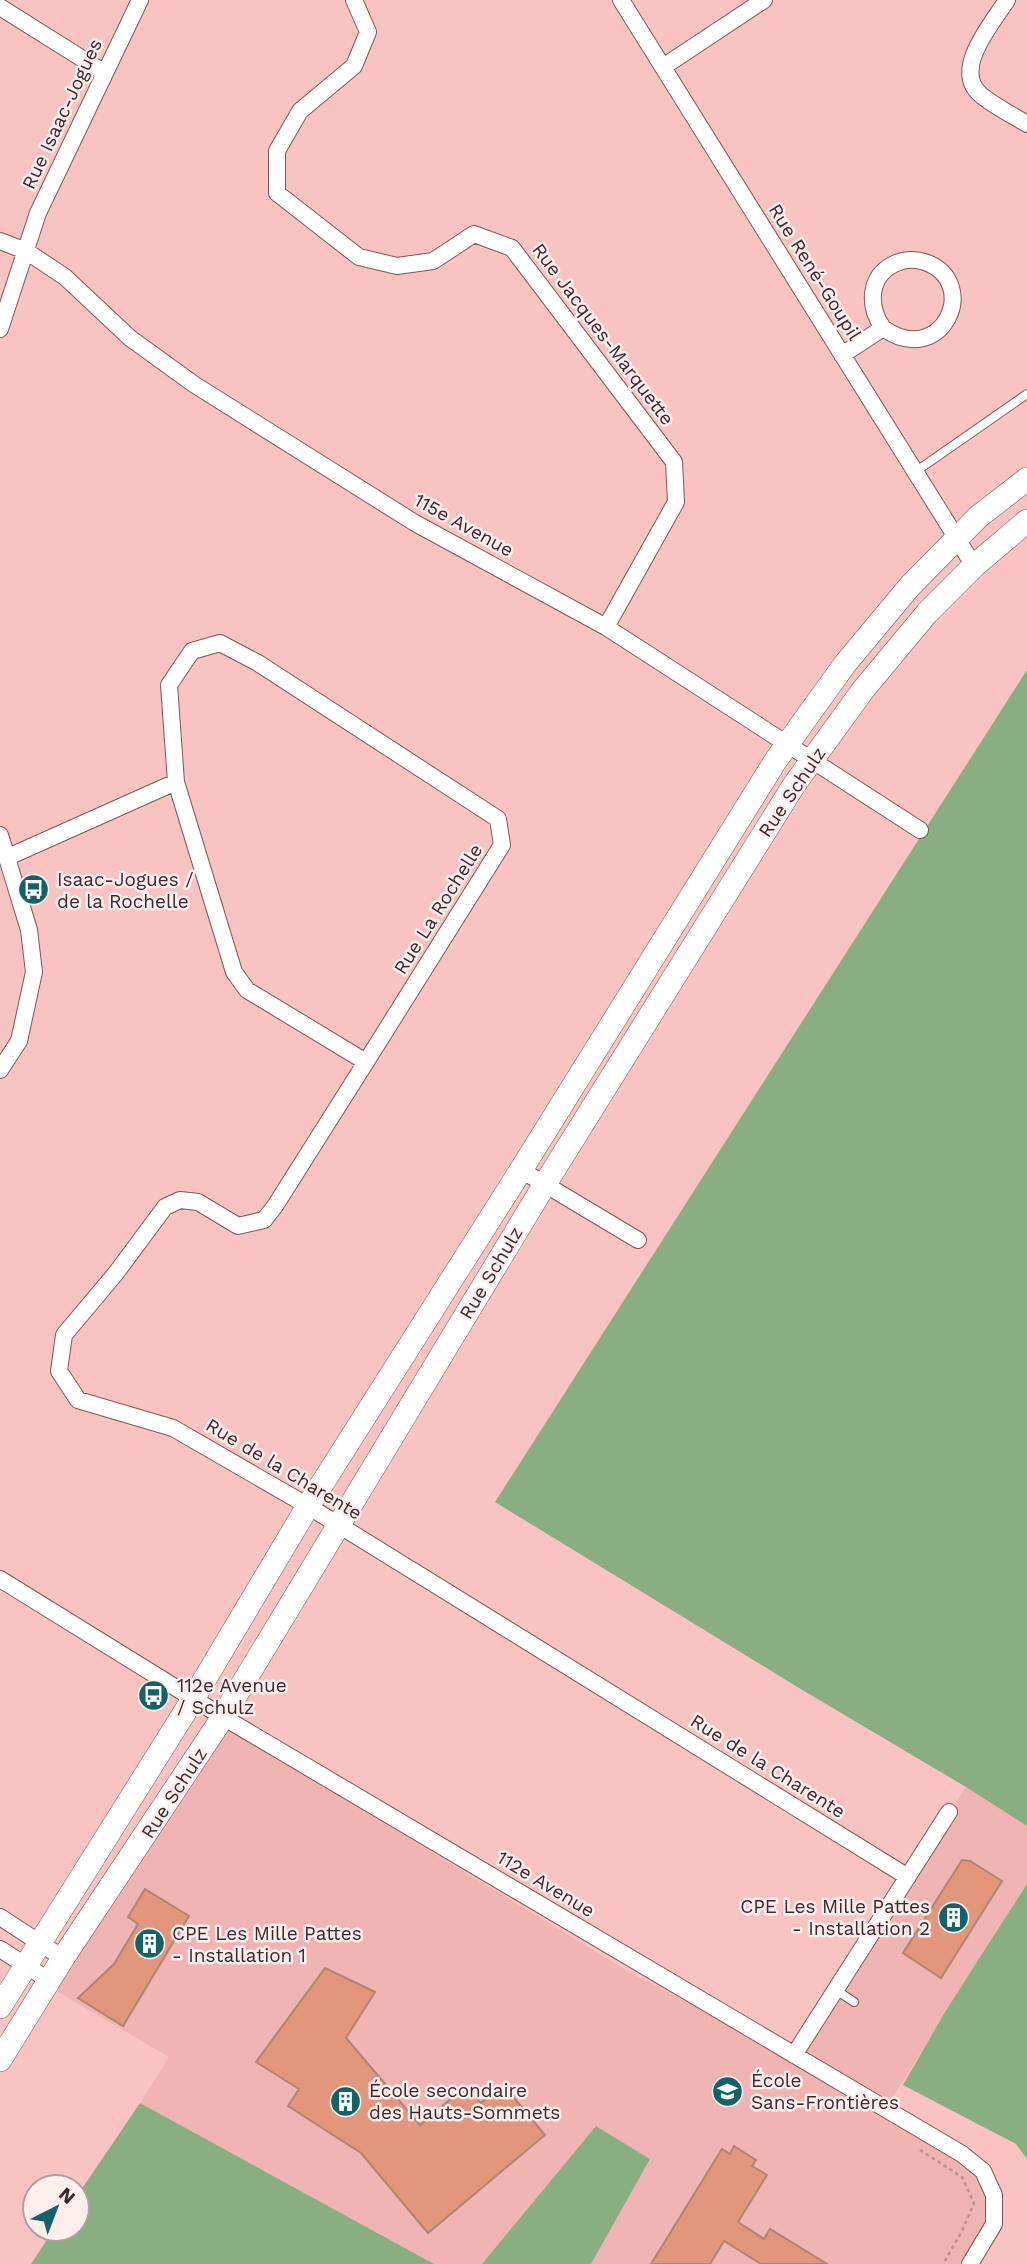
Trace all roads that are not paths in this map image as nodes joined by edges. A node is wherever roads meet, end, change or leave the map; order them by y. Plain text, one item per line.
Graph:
1 (140, 0) edge
2 (354, 0) edge
3 (621, 0) edge
4 (764, 0) edge
5 (1007, 0) edge
6 (0, 7) edge
7 (663, 67) junction
8 (105, 73) junction
9 (1027, 124) edge
10 (0, 242) edge
11 (26, 251) junction
12 (0, 328) edge
13 (883, 328) junction
14 (842, 355) junction
15 (1027, 394) edge
16 (915, 472) junction
17 (1027, 479) edge
18 (1027, 521) edge
19 (956, 538) junction
20 (974, 566) junction
21 (606, 627) junction
22 (787, 745) junction
23 (812, 761) junction
24 (176, 782) junction
25 (920, 830) dead end
26 (0, 835) edge
27 (8, 857) junction
28 (366, 1062) junction
29 (0, 1070) edge
30 (521, 1170) junction
31 (545, 1184) junction
32 (638, 1240) dead end
33 (308, 1506) junction
34 (339, 1526) junction
35 (0, 1579) edge
36 (193, 1699) junction
37 (223, 1717) junction
38 (949, 1812) dead end
39 (119, 1816) junction
40 (146, 1835) junction
41 (908, 1877) junction
42 (0, 1917) edge
43 (41, 1944) junction
44 (0, 1949) edge
45 (63, 1958) junction
46 (27, 1966) junction
47 (50, 1981) junction
48 (836, 1990) junction
49 (854, 2002) dead end
50 (0, 2007) edge
51 (794, 2055) junction
52 (0, 2060) edge
53 (970, 2264) edge

1 - 8 street, Rue Isaac-Jogues
2 - 21 street, Rue Jacques-Marquette
3 - 7 street, Rue René-Goupil
4 - 7 street
5 - 9 street
6 - 8 street
7 - 14 street, Rue René-Goupil
8 - 11 street, Rue Isaac-Jogues
10 - 11 street, 115e Avenue
11 - 12 street, Rue Isaac-Jogues
11 - 21 street, 115e Avenue
13 - 13 street
13 - 14 street
14 - 16 street, Rue René-Goupil
15 - 16 lane
16 - 19 street, Rue René-Goupil
17 - 19 street, Rue Schulz
18 - 20 street, Rue Schulz
19 - 20 street, Rue René-Goupil
19 - 22 street, Rue Schulz
20 - 23 street, Rue Schulz
21 - 22 street, 115e Avenue
22 - 23 street, 115e Avenue
22 - 30 street, Rue Schulz
23 - 25 street, 115e Avenue
23 - 31 street, Rue Schulz
24 - 27 street
24 - 28 street, Rue La Rochelle
24 - 28 street, Rue La Rochelle
26 - 27 street
27 - 29 street
28 - 33 street, Rue de la Charente
30 - 31 street
30 - 33 street, Rue Schulz
31 - 32 street
31 - 34 street, Rue Schulz
33 - 34 street, Rue de la Charente
33 - 36 street, Rue Schulz
34 - 37 street, Rue Schulz
34 - 41 street, Rue de la Charente
35 - 36 street, 112e Avenue
36 - 37 street, 112e Avenue
36 - 39 street, Rue Schulz
37 - 40 street, Rue Schulz
37 - 51 street, 112e Avenue
38 - 41 street
39 - 40 street
39 - 43 street, Rue Schulz
40 - 45 street, Rue Schulz
41 - 48 street
42 - 43 street
43 - 45 street
43 - 46 street, Rue Schulz
44 - 46 street
45 - 47 street, Rue Schulz
46 - 47 street
46 - 50 street, Rue Schulz
47 - 52 street, Rue Schulz
48 - 49 lane
48 - 51 street
51 - 53 street, 112e Avenue

